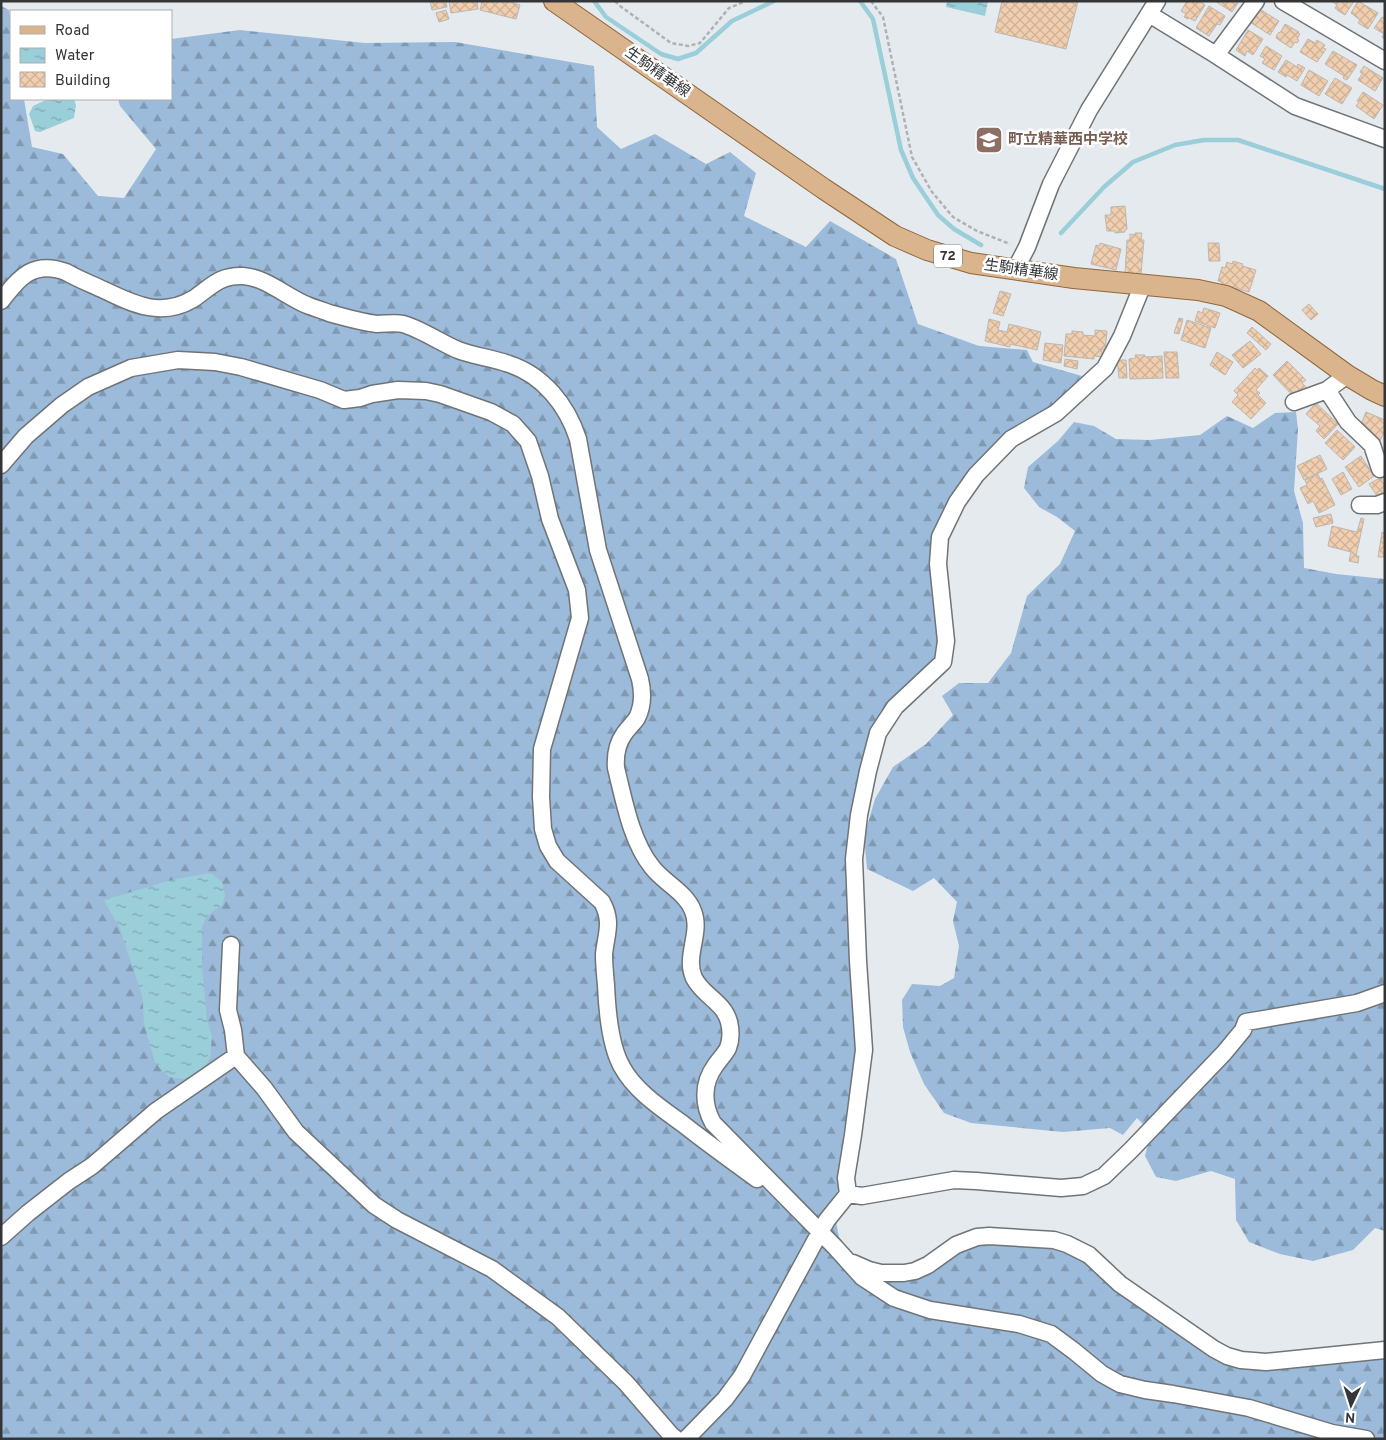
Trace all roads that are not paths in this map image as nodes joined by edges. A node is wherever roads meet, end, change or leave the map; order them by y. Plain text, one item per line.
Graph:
1 (554, 1) edge
2 (1256, 1) edge
3 (1283, 1) edge
4 (1153, 7) edge
5 (1216, 55) junction
6 (1385, 60) edge
7 (1385, 139) edge
8 (1015, 270) junction
9 (1143, 284) junction
10 (1, 301) edge
11 (1347, 375) junction
12 (1328, 390) junction
13 (1385, 396) edge
14 (1294, 402) dead end
15 (1, 465) edge
16 (1380, 469) dead end
17 (1385, 502) edge
18 (1360, 505) dead end
19 (231, 945) dead end
20 (1385, 993) edge
21 (236, 1056) junction
22 (848, 1194) junction
23 (796, 1209) junction
24 (820, 1232) junction
25 (1, 1237) edge
26 (846, 1259) junction
27 (1385, 1350) edge
28 (676, 1439) edge
29 (686, 1439) edge
30 (1366, 1439) edge

1 - 8 main road, 生駒精華線 / 72
2 - 5 street
3 - 6 street
4 - 5 street
4 - 8 street
5 - 7 street
8 - 9 main road, 生駒精華線 / 72
9 - 11 main road, 生駒精華線 / 72
9 - 22 street
10 - 23 street
11 - 12 street
11 - 13 main road, 生駒精華線 / 72
12 - 14 street
12 - 16 street
15 - 23 street
17 - 18 street
19 - 21 street
20 - 22 street
21 - 25 street
21 - 28 street
22 - 24 street
23 - 24 street
24 - 26 street
24 - 29 street
26 - 27 street
26 - 30 street

